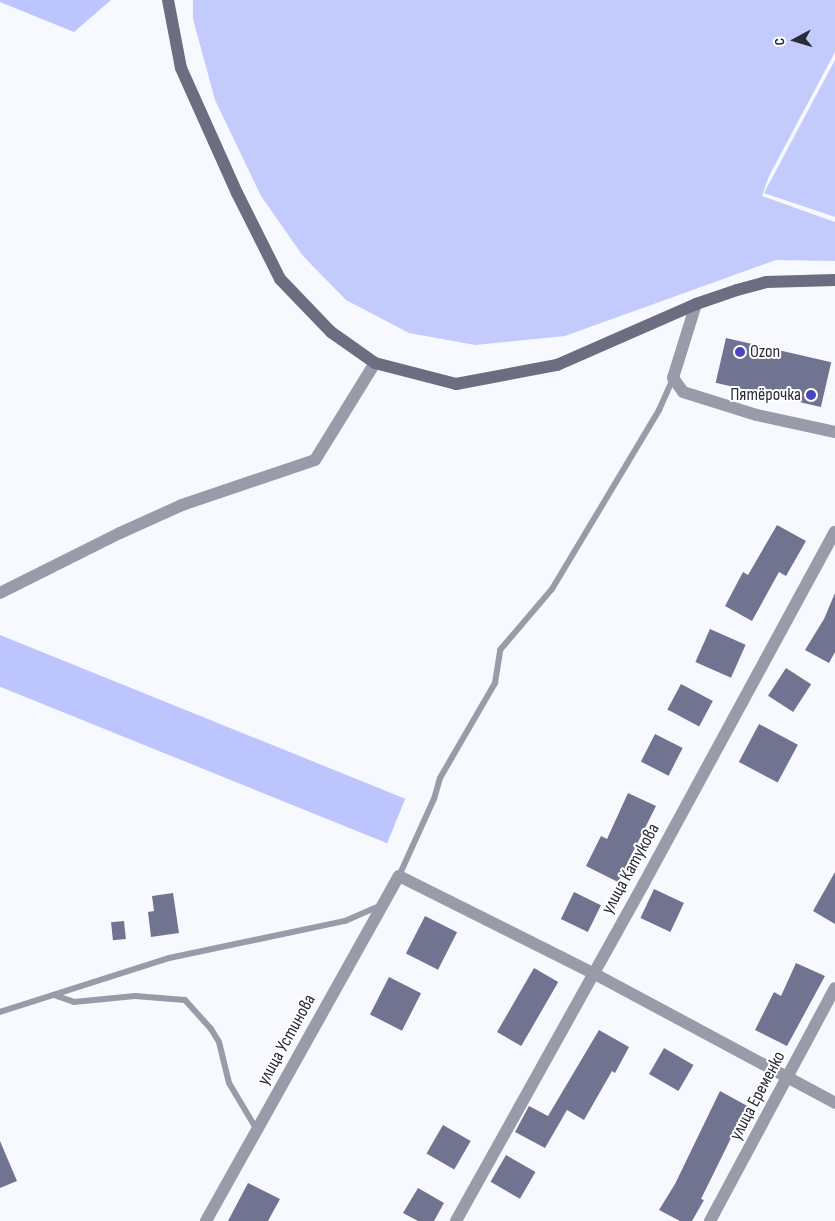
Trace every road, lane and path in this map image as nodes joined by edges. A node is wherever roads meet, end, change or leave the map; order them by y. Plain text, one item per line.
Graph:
1 (168, 0) edge
2 (835, 280) edge
3 (696, 304) junction
4 (375, 364) junction
5 (672, 378) junction
6 (835, 432) edge
7 (835, 532) edge
8 (0, 592) edge
9 (399, 876) junction
10 (383, 905) junction
11 (593, 973) junction
12 (835, 988) edge
13 (54, 995) junction
14 (0, 1012) edge
15 (787, 1079) junction
16 (835, 1103) edge
17 (257, 1130) junction
18 (206, 1221) edge
19 (456, 1221) edge
20 (710, 1221) edge

1 - 4 main road
2 - 3 main road
3 - 4 main road
3 - 5 street
4 - 8 street
5 - 6 street
5 - 9 lane
7 - 11 street, улица Катукова
9 - 10 street, улица Устинова
9 - 11 street
10 - 13 lane
10 - 17 street, улица Устинова
11 - 15 street
11 - 19 street, улица Катукова
12 - 15 street, улица Еременко
13 - 14 lane
13 - 17 lane
15 - 16 street
15 - 20 street, улица Еременко
17 - 18 street, улица Устинова

